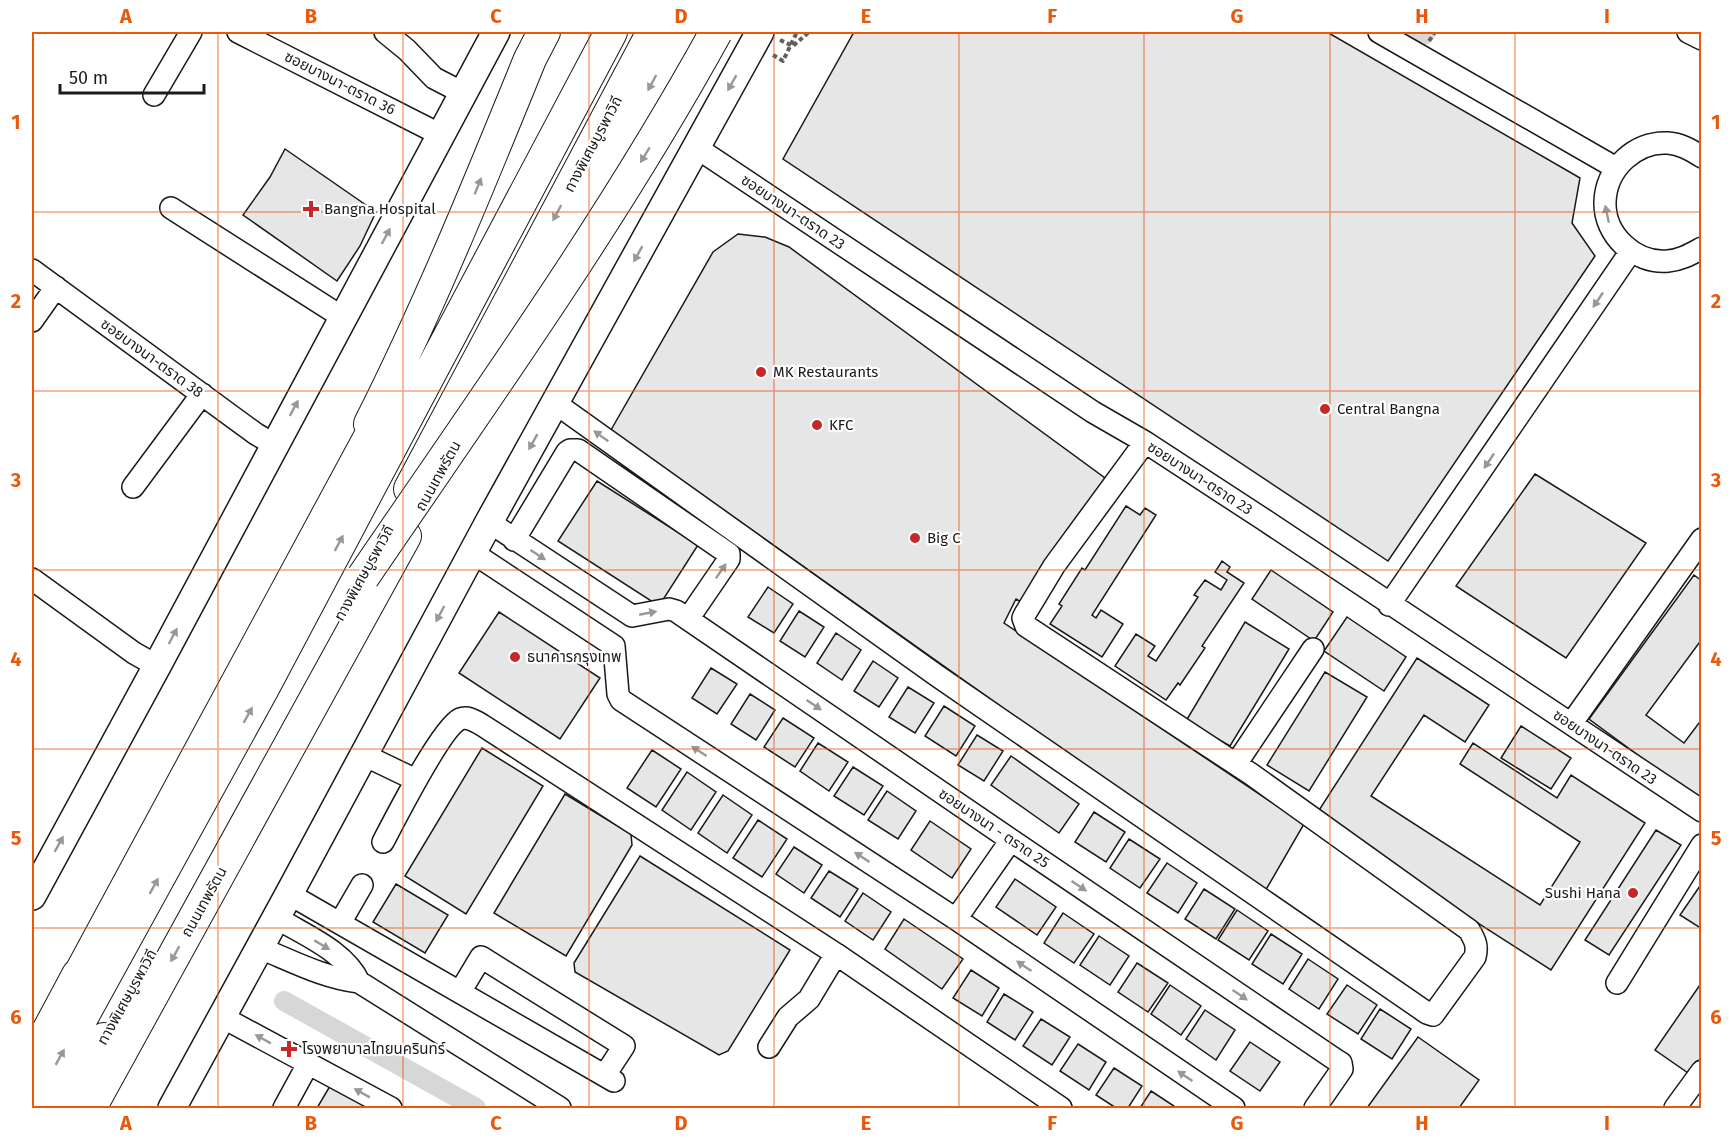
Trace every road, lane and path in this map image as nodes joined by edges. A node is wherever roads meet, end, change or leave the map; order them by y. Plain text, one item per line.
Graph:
1 (191, 32) edge
2 (238, 32) edge
3 (385, 32) edge
4 (496, 32) edge
5 (544, 32) edge
6 (587, 32) edge
7 (610, 32) edge
8 (653, 32) edge
9 (680, 32) edge
10 (716, 32) edge
11 (797, 32) edge
12 (809, 32) edge
13 (1379, 32) edge
14 (1435, 32) edge
15 (1688, 32) edge
16 (770, 36) edge
17 (1431, 37) dead end
18 (1701, 39) edge
19 (463, 93) junction
20 (154, 95) dead end
21 (441, 135) junction
22 (697, 148) junction
23 (1701, 157) edge
24 (1616, 168) junction
25 (171, 208) dead end
26 (1701, 248) edge
27 (1631, 251) junction
28 (32, 270) edge
29 (56, 287) junction
30 (342, 317) junction
31 (32, 321) edge
32 (202, 394) junction
33 (555, 403) junction
34 (1145, 442) junction
35 (275, 444) junction
36 (133, 487) dead end
37 (489, 522) junction
38 (514, 540) junction
39 (1700, 543) edge
40 (473, 553) junction
41 (363, 577) junction
42 (32, 579) edge
43 (597, 593) junction
44 (1389, 605) junction
45 (688, 619) junction
46 (578, 623) junction
47 (1313, 649) dead end
48 (157, 666) junction
49 (1571, 724) junction
50 (364, 755) junction
51 (1236, 764) junction
52 (416, 780) junction
53 (1701, 811) edge
54 (1011, 840) junction
55 (383, 842) dead end
56 (1701, 845) edge
57 (35, 881) edge
58 (362, 885) dead end
59 (289, 894) junction
60 (277, 918) junction
61 (956, 919) junction
62 (340, 923) junction
63 (260, 948) junction
64 (836, 954) junction
65 (359, 982) junction
66 (1617, 983) dead end
67 (460, 992) junction
68 (222, 1017) junction
69 (769, 1047) dead end
70 (32, 1062) edge
71 (309, 1064) junction
72 (1701, 1071) edge
73 (32, 1108) edge
74 (65, 1108) edge
75 (90, 1108) edge
76 (172, 1108) edge
77 (284, 1108) edge
78 (391, 1108) edge
79 (560, 1108) edge
80 (1060, 1108) edge
81 (1233, 1108) edge
82 (1315, 1108) edge
83 (1676, 1108) edge

1 - 20 street
2 - 21 street, ซอยบางนา-ตราด 36
3 - 19 street
4 - 19 main road
70 -> 5 highway
6 - 70 highway
73 -> 7 highway, ทางพิเศษบูรพาวิถี
8 -> 41 highway, ทางพิเศษบูรพาวิถี, bridge
9 -> 75 highway, ถนนเทพรัตน
10 -> 41 highway, bridge
11 - 16 path
12 - 16 path, bridge
13 - 24 street
14 - 17 path
15 - 18 street
16 -> 22 main road
19 - 21 main road
30 -> 21 main road
22 -> 33 main road
22 - 34 street, ซอยบางนา-ตราด 23
23 - 24 street
27 -> 24 street
25 - 30 street
26 - 27 street
27 -> 44 street
28 - 29 street, ซอยบางนา-ตราด 38
29 - 31 street
29 - 32 street, ซอยบางนา-ตราด 38
35 -> 30 main road
32 - 35 street, ซอยบางนา-ตราด 38
32 - 36 street
33 -> 37 main road
51 -> 33 street
34 - 44 street, ซอยบางนา-ตราด 23
34 - 51 street
48 -> 35 main road
37 - 38 street, ซอยบางนา - ตราด 25
37 - 40 main road
38 -> 43 street, ซอยบางนา - ตราด 25
45 -> 38 street
39 - 49 street
40 - 46 street
40 -> 50 main road
41 - 74 highway, ทางพิเศษบูรพาวิถี
42 - 48 street
43 -> 45 street, ซอยบางนา - ตราด 25
43 - 46 street
44 - 49 street, ซอยบางนา-ตราด 23
45 -> 54 street, ซอยบางนา - ตราด 25
61 -> 46 street
47 - 51 street
57 -> 48 main road
49 - 53 street, ซอยบางนา-ตราด 23
50 - 52 street
50 - 59 main road
52 - 55 street
52 - 64 street
54 - 61 street
54 -> 82 street, ซอยบางนา - ตราด 25
56 - 66 street
58 - 62 street
59 - 60 main road
59 - 62 street
60 - 63 main road
60 -> 65 street
81 -> 61 street
62 - 67 street
63 - 65 street
63 - 68 main road
64 - 69 street
64 - 80 street
65 - 79 street
67 - 67 street
71 -> 68 street
68 - 76 main road
71 - 77 street
78 -> 71 street
72 - 83 street

